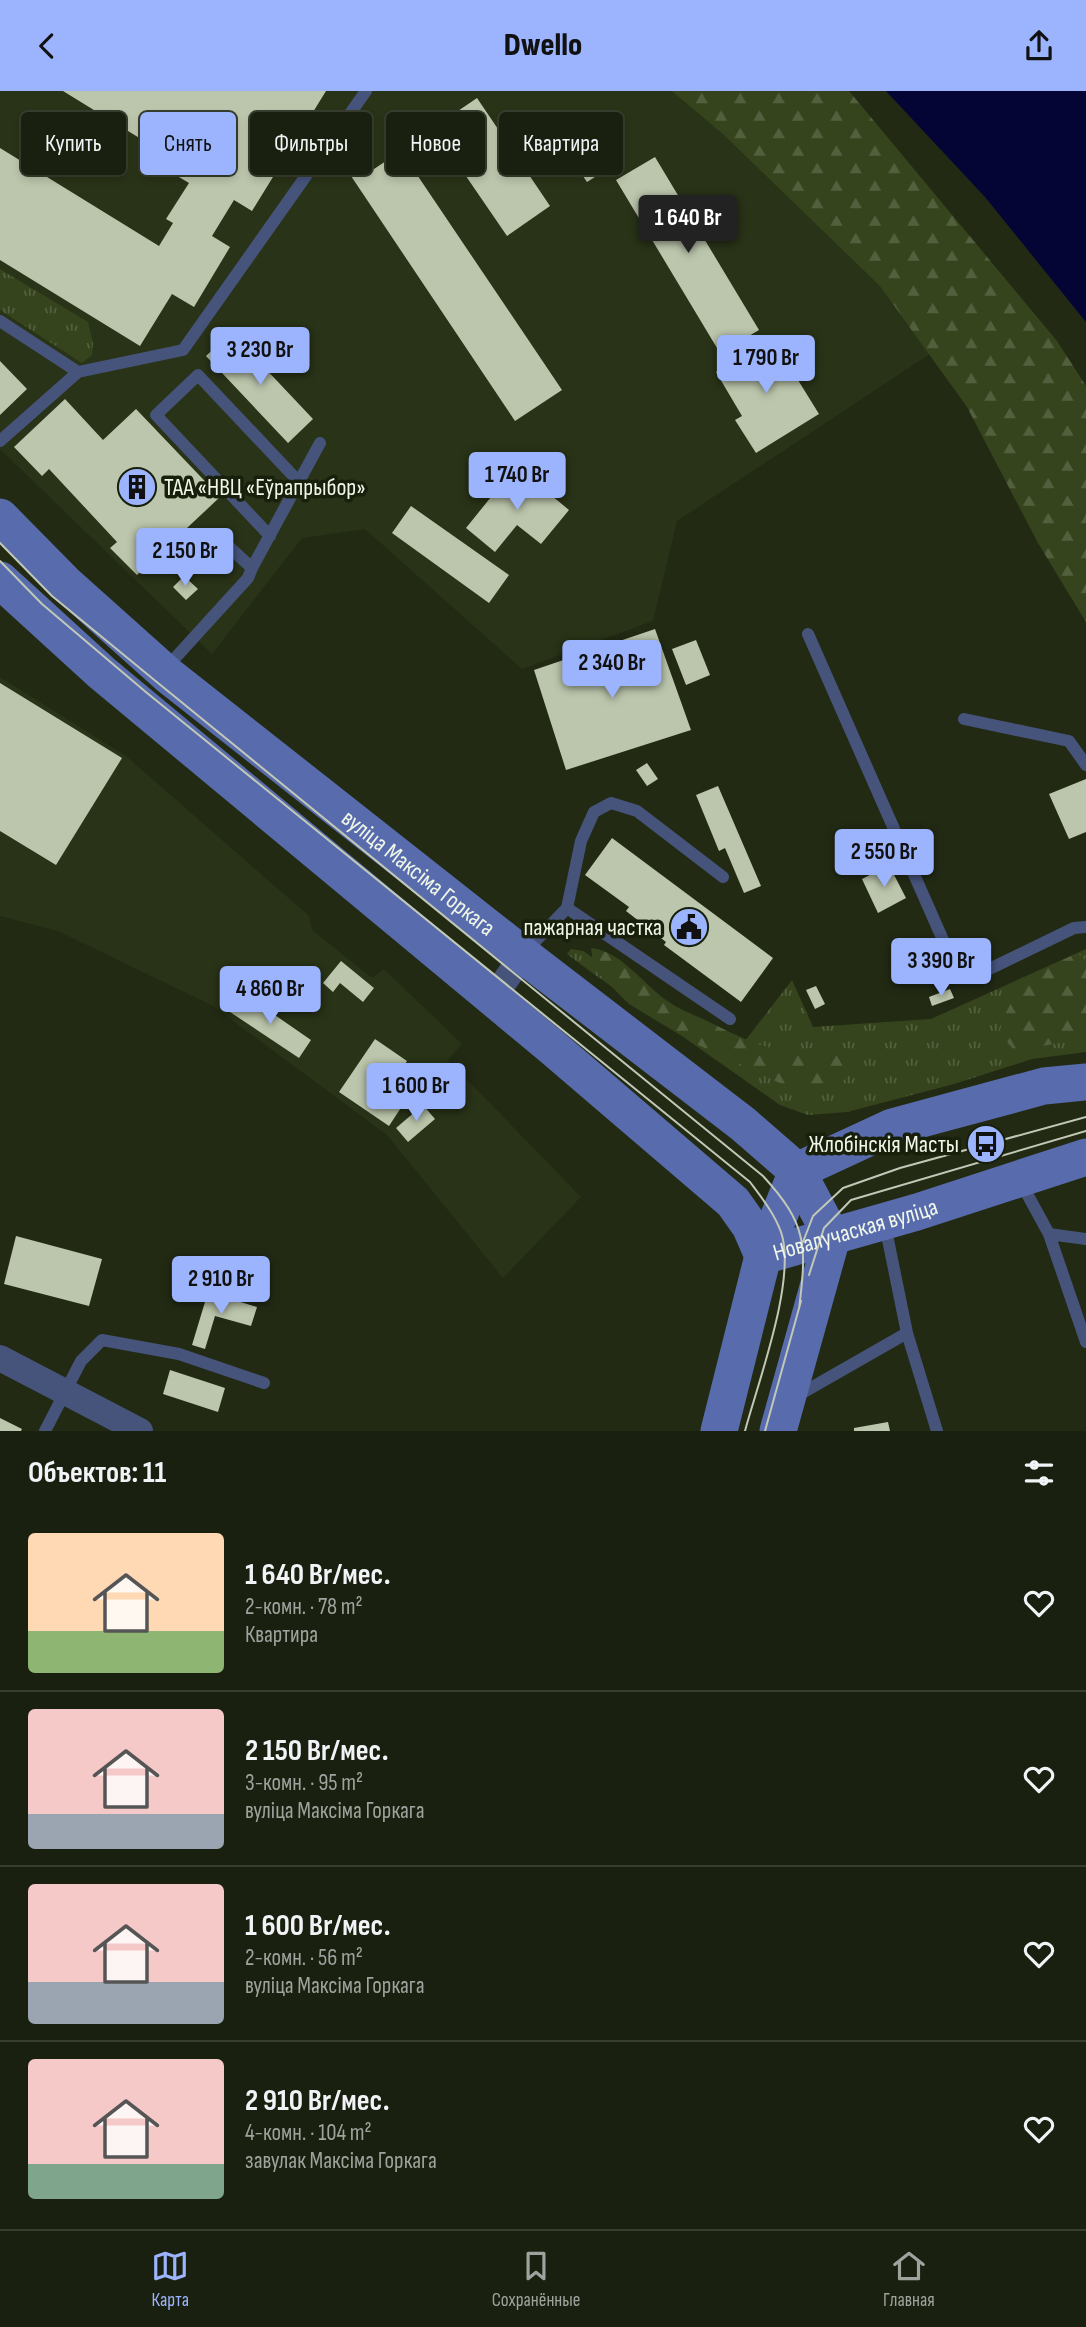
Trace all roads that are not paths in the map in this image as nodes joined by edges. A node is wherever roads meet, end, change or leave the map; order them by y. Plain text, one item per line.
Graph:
1 (366, 91) edge
2 (0, 321) edge
3 (78, 372) junction
4 (0, 441) edge
5 (320, 443) dead end
6 (299, 482) junction
7 (0, 517) edge
8 (215, 534) dead end
9 (270, 536) junction
10 (252, 568) junction
11 (0, 580) edge
12 (808, 634) dead end
13 (163, 670) junction
14 (964, 719) dead end
15 (1086, 765) edge
16 (723, 877) dead end
17 (567, 908) junction
18 (1086, 927) edge
19 (523, 955) junction
20 (493, 998) junction
21 (730, 1019) dead end
22 (1086, 1083) edge
23 (1086, 1157) edge
24 (797, 1171) junction
25 (1019, 1180) junction
26 (884, 1222) junction
27 (1049, 1234) junction
28 (832, 1237) junction
29 (1086, 1239) edge
30 (763, 1256) junction
31 (907, 1333) junction
32 (1086, 1342) edge
33 (0, 1357) edge
34 (264, 1384) dead end
35 (67, 1392) junction
36 (782, 1417) edge
37 (45, 1431) edge
38 (140, 1431) edge
39 (719, 1431) edge
40 (937, 1431) edge

1 - 3 lane
2 - 3 lane
3 - 4 lane
5 - 6 lane
6 - 9 lane
6 - 9 lane
7 - 13 main road, вуліца Максіма Горкага
8 - 10 lane
9 - 10 lane
10 - 13 lane
11 - 20 main road, вуліца Максіма Горкага
12 - 18 lane
13 - 19 main road, вуліца Максіма Горкага
14 - 15 lane
16 - 17 lane
17 - 19 lane
17 - 21 lane
19 - 20 street
19 - 24 main road, вуліца Максіма Горкага
20 - 30 main road, вуліца Максіма Горкага
22 - 24 main road
23 - 25 main road, Новалучаская вуліца
24 - 28 main road, вуліца Максіма Горкага
24 - 30 main road, Новалучаская вуліца
25 - 26 main road, Новалучаская вуліца
25 - 27 lane
26 - 28 main road, Новалучаская вуліца
26 - 31 lane
27 - 29 lane
27 - 32 lane
28 - 30 main road, Новалучаская вуліца
28 - 36 main road
30 - 39 main road
31 - 36 lane
31 - 40 lane
33 - 35 street
34 - 35 lane
35 - 37 lane
35 - 38 street

